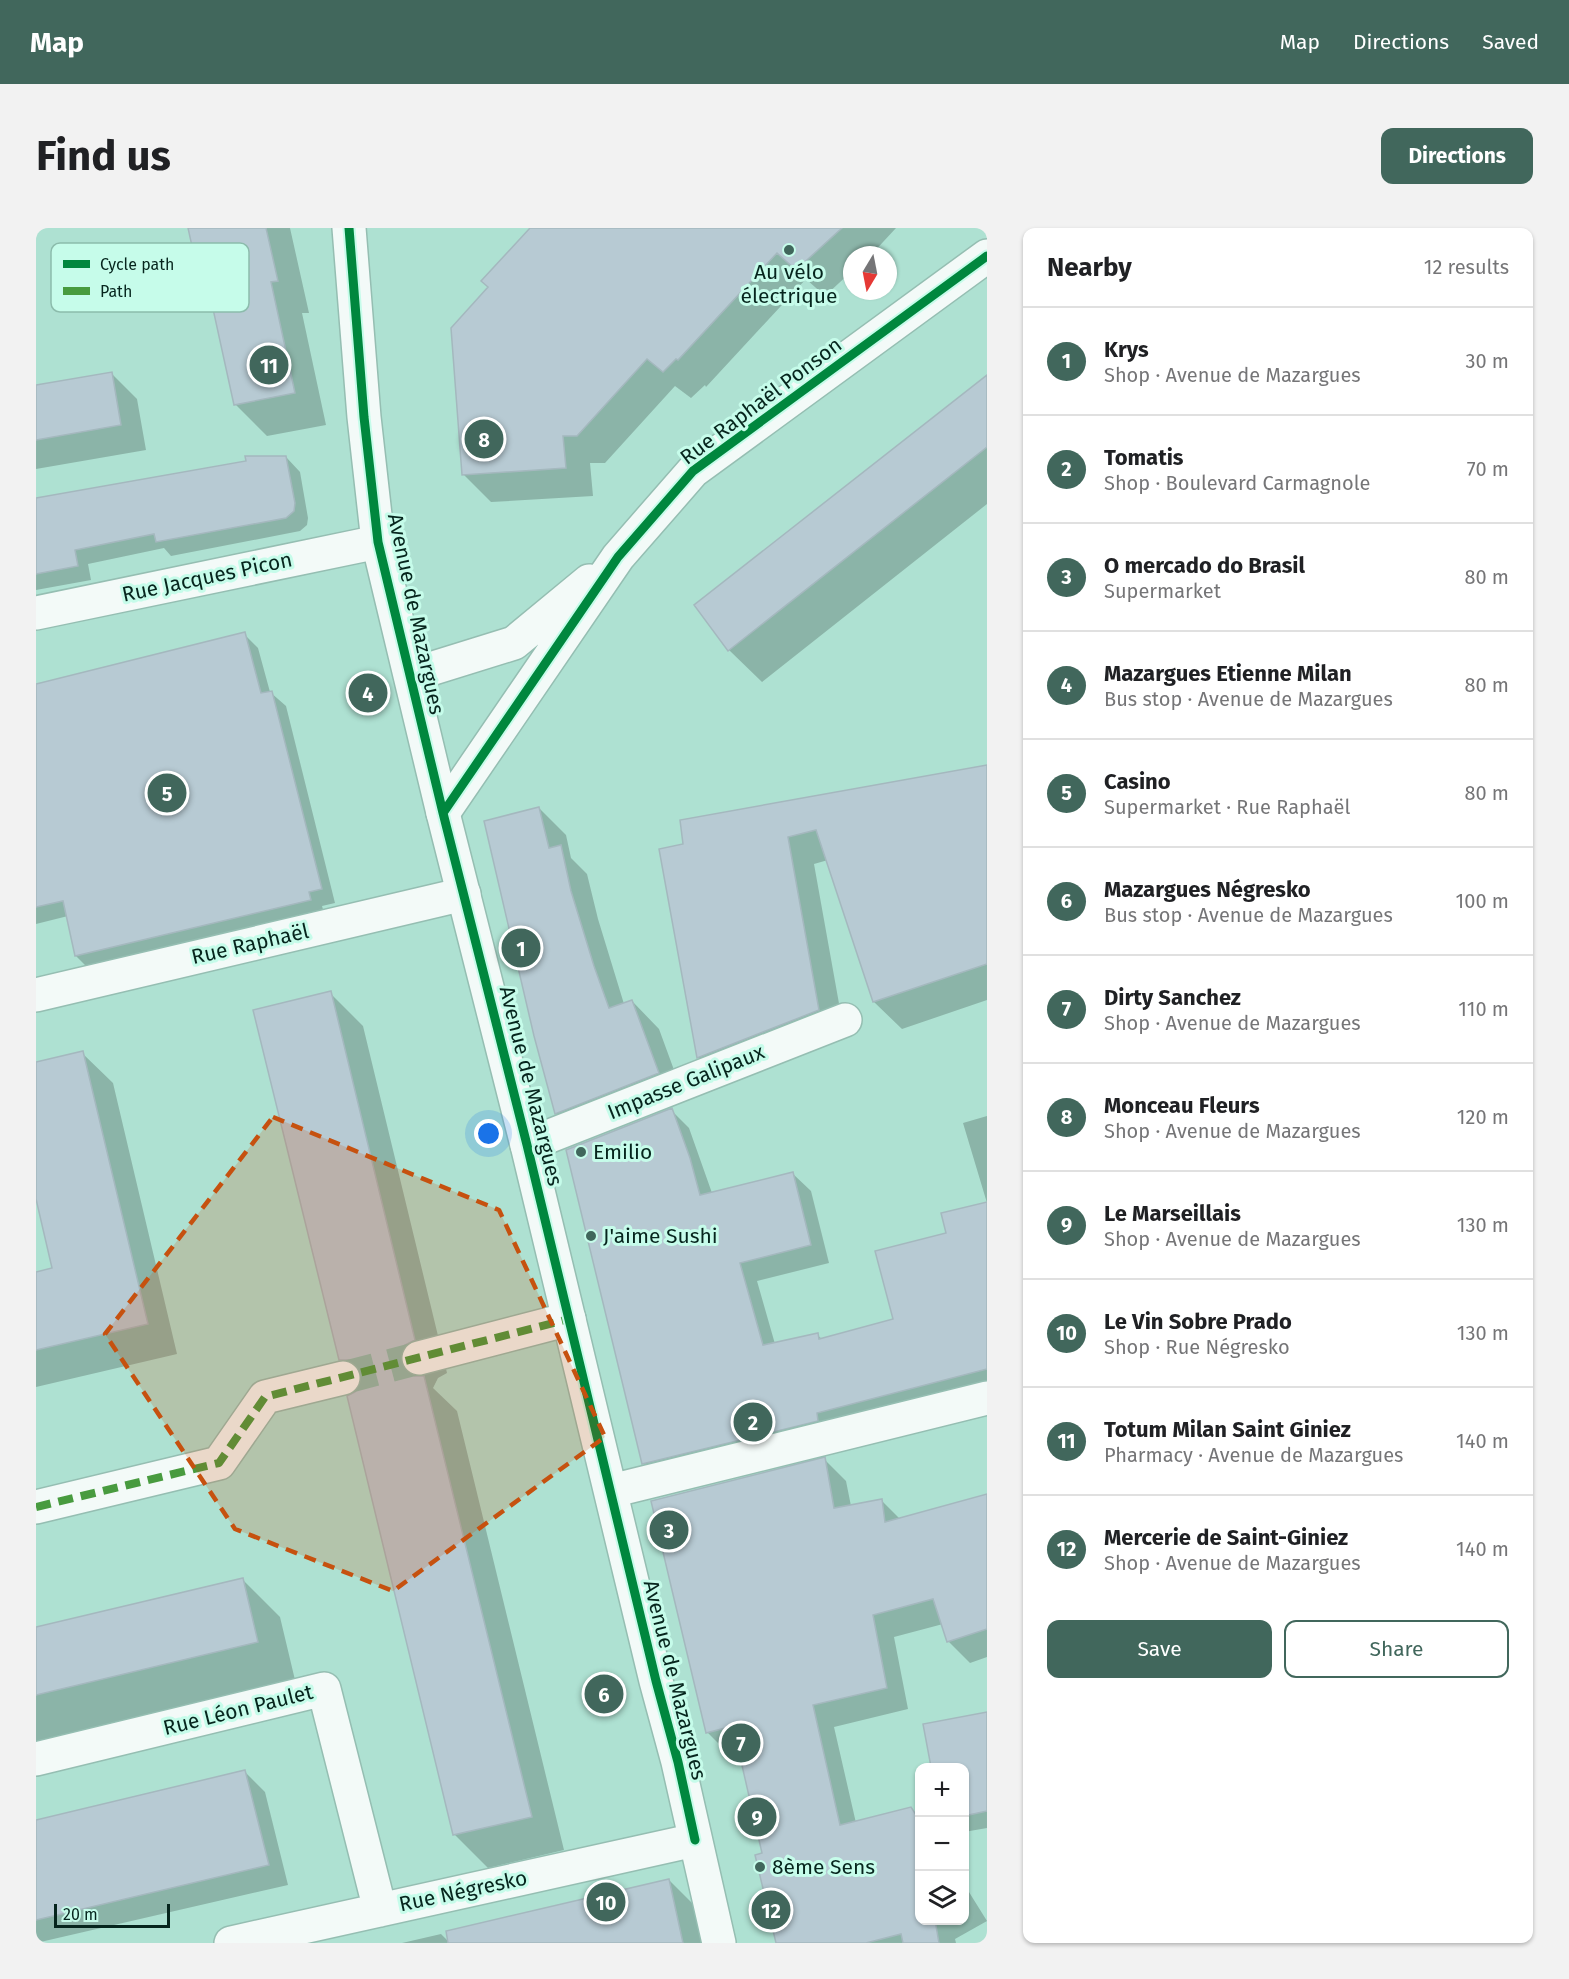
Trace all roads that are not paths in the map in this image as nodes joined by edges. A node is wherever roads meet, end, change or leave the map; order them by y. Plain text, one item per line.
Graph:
1 (349, 228) edge
2 (987, 256) edge
3 (378, 542) junction
4 (618, 557) junction
5 (36, 613) edge
6 (514, 643) junction
7 (541, 671) junction
8 (411, 675) junction
9 (443, 813) junction
10 (464, 894) junction
11 (36, 994) edge
12 (845, 1020) dead end
13 (527, 1145) junction
14 (569, 1318) junction
15 (419, 1358) tunnel mouth
16 (343, 1378) tunnel mouth
17 (987, 1398) edge
18 (611, 1491) junction
19 (36, 1507) edge
20 (36, 1759) edge
21 (695, 1840) junction
22 (380, 1910) junction
23 (231, 1943) edge
24 (719, 1943) edge

1 - 3 street, Avenue de Mazargues
2 - 4 street, Rue Raphaël Ponson
3 - 5 street, Rue Jacques Picon
3 - 8 street, Avenue de Mazargues
4 - 6 street, Rue Raphaël Ponson
4 - 7 street, Rue Raphaël Ponson
6 - 7 street
6 - 8 street, Rue Raphaël Ponson
7 - 9 street, Rue Raphaël Ponson
8 - 9 street, Avenue de Mazargues
9 - 10 street, Avenue de Mazargues
10 - 11 street, Rue Raphaël
10 - 13 street, Avenue de Mazargues
12 - 13 street, Impasse Galipaux
13 - 14 street, Avenue de Mazargues
14 - 15 street
14 - 18 street, Avenue de Mazargues
16 - 19 street
17 - 18 street
18 - 21 street, Avenue de Mazargues
20 - 22 street, Rue Léon Paulet
21 - 22 street, Rue Négresko
21 - 24 street, Avenue de Mazargues
22 - 23 street, Rue Négresko

